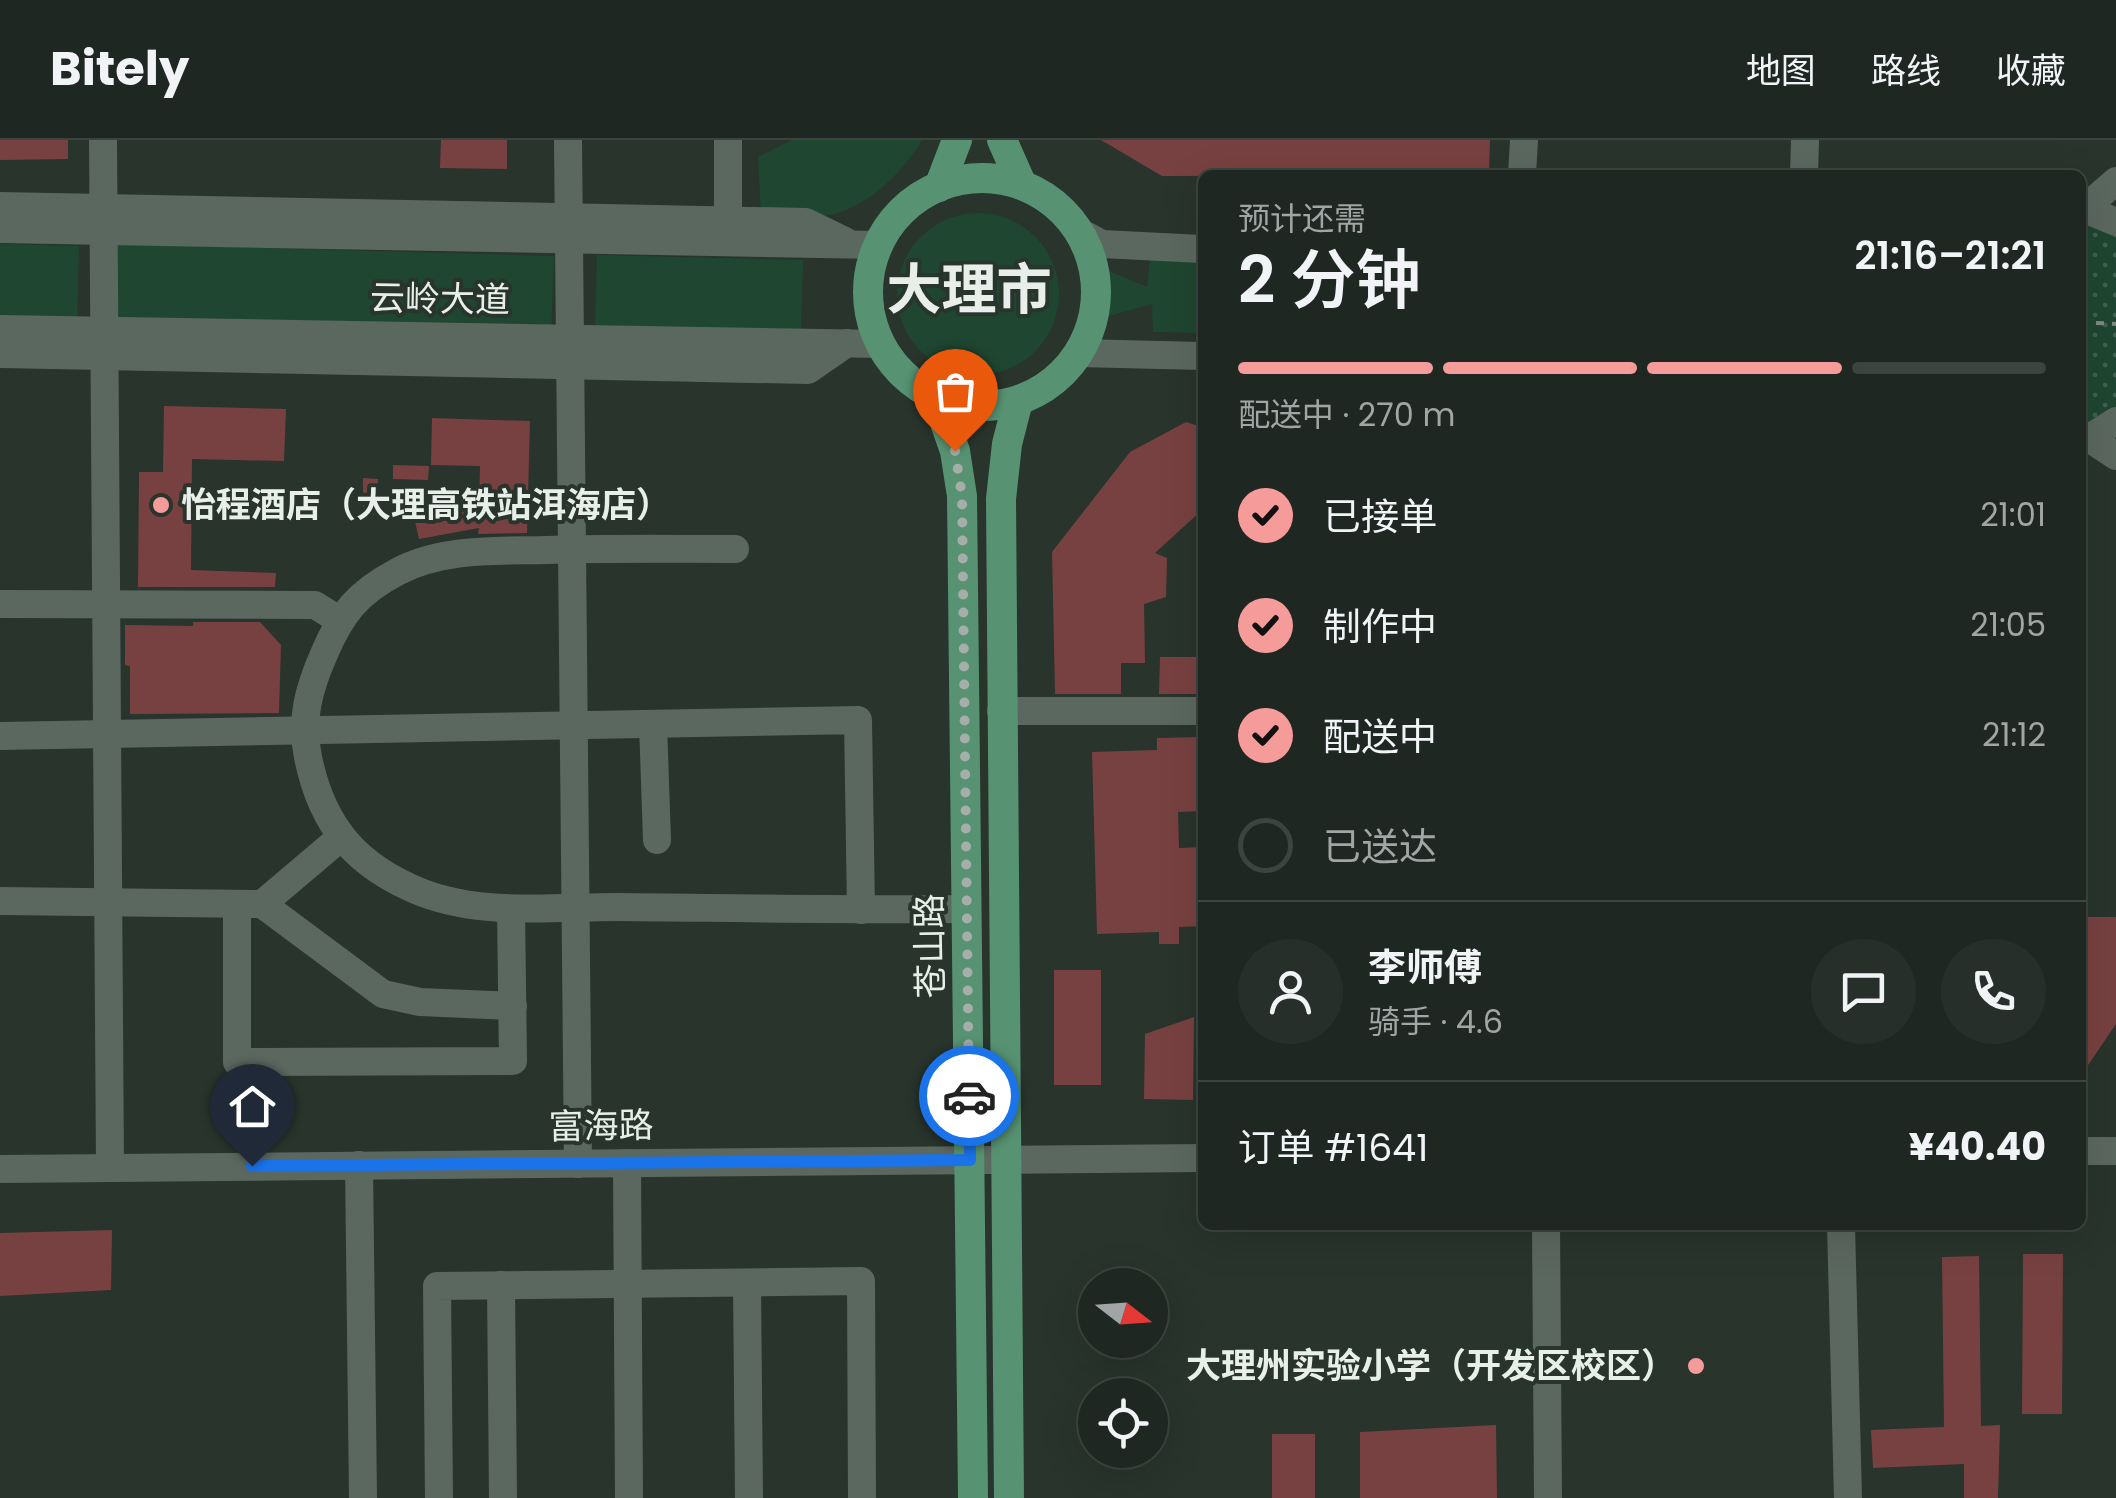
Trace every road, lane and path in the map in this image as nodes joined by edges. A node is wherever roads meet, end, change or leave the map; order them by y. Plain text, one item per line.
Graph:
1 (103, 140) edge
2 (568, 140) edge
3 (728, 140) edge
4 (956, 140) edge
5 (1002, 140) edge
6 (1524, 140) edge
7 (1806, 140) edge
8 (1522, 170) edge
9 (1804, 170) edge
10 (2116, 181) edge
11 (1022, 185) junction
12 (940, 186) junction
13 (2086, 205) edge
14 (0, 206) edge
15 (2086, 208) edge
16 (104, 219) junction
17 (728, 220) junction
18 (2116, 222) edge
19 (569, 228) junction
20 (0, 229) edge
21 (1078, 231) junction
22 (864, 245) junction
23 (1198, 249) edge
24 (2086, 322) edge
25 (2116, 324) edge
26 (0, 329) edge
27 (105, 344) junction
28 (879, 344) junction
29 (570, 352) junction
30 (1078, 353) junction
31 (0, 354) edge
32 (1198, 356) edge
33 (936, 397) junction
34 (1018, 400) junction
35 (2116, 421) edge
36 (2086, 437) edge
37 (2086, 439) edge
38 (2116, 456) edge
39 (572, 549) junction
40 (735, 549) dead end
41 (0, 604) edge
42 (108, 604) junction
43 (339, 620) junction
44 (1198, 711) edge
45 (1001, 719) junction
46 (653, 724) junction
47 (574, 726) junction
48 (1198, 727) edge
49 (302, 730) junction
50 (109, 734) junction
51 (0, 736) edge
52 (340, 838) junction
53 (657, 840) dead end
54 (0, 901) edge
55 (110, 903) junction
56 (250, 904) junction
57 (576, 907) junction
58 (511, 909) junction
59 (967, 909) junction
60 (860, 910) junction
61 (513, 1006) junction
62 (2086, 1151) edge
63 (2116, 1151) edge
64 (1198, 1158) edge
65 (970, 1160) junction
66 (1006, 1160) junction
67 (627, 1163) junction
68 (578, 1164) junction
69 (358, 1165) junction
70 (110, 1167) junction
71 (0, 1169) edge
72 (1546, 1230) edge
73 (1841, 1230) edge
74 (747, 1282) junction
75 (628, 1284) junction
76 (501, 1285) junction
77 (362, 1498) edge
78 (439, 1498) edge
79 (503, 1498) edge
80 (629, 1498) edge
81 (749, 1498) edge
82 (862, 1498) edge
83 (973, 1498) edge
84 (1009, 1498) edge
85 (1548, 1498) edge
86 (1848, 1498) edge

1 - 16 street
2 - 19 street
3 - 17 street
4 - 12 main road
5 - 11 main road
6 - 8 street
7 - 9 street
10 - 13 street
11 - 12 main road
11 - 21 main road
12 - 22 main road
14 - 16 street
15 - 18 street
16 - 19 street, 云岭大道
16 - 20 street, 云岭大道
16 - 27 street
17 - 19 street
17 - 22 street
19 - 22 street, 云岭大道
19 - 29 street
21 - 23 street
21 - 30 main road
22 - 28 main road
24 - 25 path
26 - 27 street, 云岭大道
27 - 29 street, 云岭大道
27 - 31 street
27 - 42 street
28 - 29 street, 云岭大道
28 - 33 main road
29 - 39 street
30 - 32 street
30 - 34 main road
33 - 34 main road
33 - 59 main road, 苍山路
34 - 45 main road, 苍山路
35 - 36 street
37 - 38 street
39 - 40 street
39 - 43 street
39 - 47 street
41 - 42 street
42 - 43 street
42 - 50 street
43 - 49 street
44 - 45 street
45 - 48 street
45 - 66 main road, 苍山路
46 - 47 street
46 - 53 street
46 - 60 street
47 - 49 street
47 - 57 street
49 - 50 street
49 - 52 street
50 - 51 street
50 - 55 street
52 - 56 street
52 - 58 street
54 - 55 street
55 - 56 street
55 - 70 street
56 - 61 street
56 - 61 street
57 - 58 street
57 - 60 street
57 - 68 street
58 - 61 street
59 - 60 street
59 - 65 main road, 苍山路
62 - 63 street
64 - 66 street, 富海路
65 - 66 street, 富海路
65 - 67 street, 富海路
65 - 83 main road, 苍山路
66 - 84 main road, 苍山路
67 - 68 street, 富海路
67 - 75 street
68 - 69 street, 富海路
69 - 70 street, 富海路
69 - 77 street
70 - 71 street, 富海路
72 - 85 street
73 - 86 street
74 - 75 street
74 - 81 street
74 - 82 street
75 - 76 street
75 - 80 street
76 - 78 street
76 - 79 street

